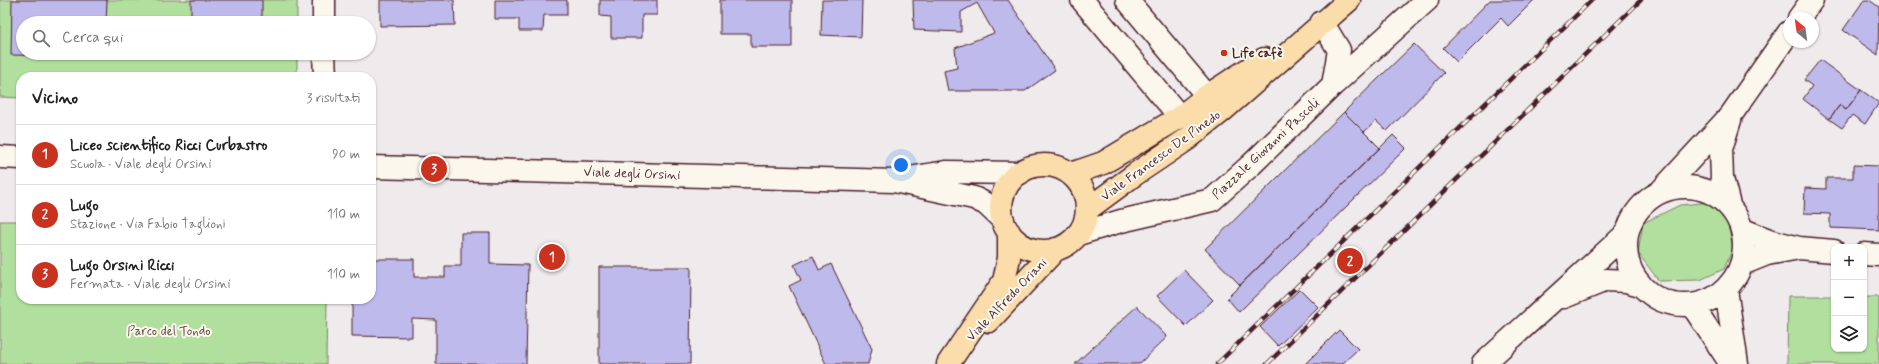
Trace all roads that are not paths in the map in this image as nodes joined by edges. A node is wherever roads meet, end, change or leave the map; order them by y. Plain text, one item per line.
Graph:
1 (324, 0) edge
2 (1082, 0) edge
3 (1127, 0) edge
4 (1349, 0) edge
5 (1427, 0) edge
6 (1812, 0) edge
7 (1803, 12) edge
8 (324, 16) edge
9 (1322, 22) junction
10 (1783, 41) edge
11 (324, 60) edge
12 (325, 72) edge
13 (1333, 85) junction
14 (1207, 96) junction
15 (1221, 112) junction
16 (1731, 115) junction
17 (1180, 116) junction
18 (0, 157) edge
19 (16, 158) edge
20 (376, 166) edge
21 (1020, 172) junction
22 (1071, 174) junction
23 (894, 181) junction
24 (1660, 192) junction
25 (1729, 205) junction
26 (1088, 210) junction
27 (1006, 226) junction
28 (1743, 230) junction
29 (1627, 232) junction
30 (1078, 234) junction
31 (1799, 248) junction
32 (1056, 249) junction
33 (1831, 251) edge
34 (1867, 254) edge
35 (1879, 255) edge
36 (1742, 264) junction
37 (1640, 285) junction
38 (1726, 289) junction
39 (1550, 303) junction
40 (1692, 305) junction
41 (953, 358) edge
42 (1483, 364) edge
43 (1731, 364) edge
44 (1737, 364) edge

1 - 8 street
2 - 17 street
3 - 14 street
4 - 9 main road, Viale Francesco De Pinedo
5 - 13 street, Piazzale Giovanni Pascoli
6 - 7 street
9 - 13 street
9 - 14 main road, Viale Francesco De Pinedo
9 - 15 main road, Viale Francesco De Pinedo
10 - 16 street
11 - 12 street
13 - 30 street, Piazzale Giovanni Pascoli
14 - 15 street
14 - 17 main road, Viale Francesco De Pinedo
15 - 26 main road, Viale Francesco De Pinedo
16 - 24 street
16 - 25 street
17 - 22 main road, Viale Francesco De Pinedo
18 - 19 street
20 - 23 street, Viale degli Orsini
21 - 22 main road
21 - 23 street, Viale degli Orsini
21 - 27 main road
22 - 26 main road
23 - 27 street, Viale degli Orsini
24 - 25 street
24 - 29 street
25 - 28 street
26 - 30 main road
27 - 32 main road
27 - 41 main road, Viale Alfredo Oriani
28 - 31 street
28 - 36 street
29 - 37 street
29 - 39 street
30 - 32 main road
31 - 33 street
31 - 36 street
32 - 41 main road, Viale Alfredo Oriani
34 - 35 street
36 - 38 street
37 - 39 street
37 - 40 street
38 - 40 street
38 - 44 street
39 - 42 street
40 - 43 street

